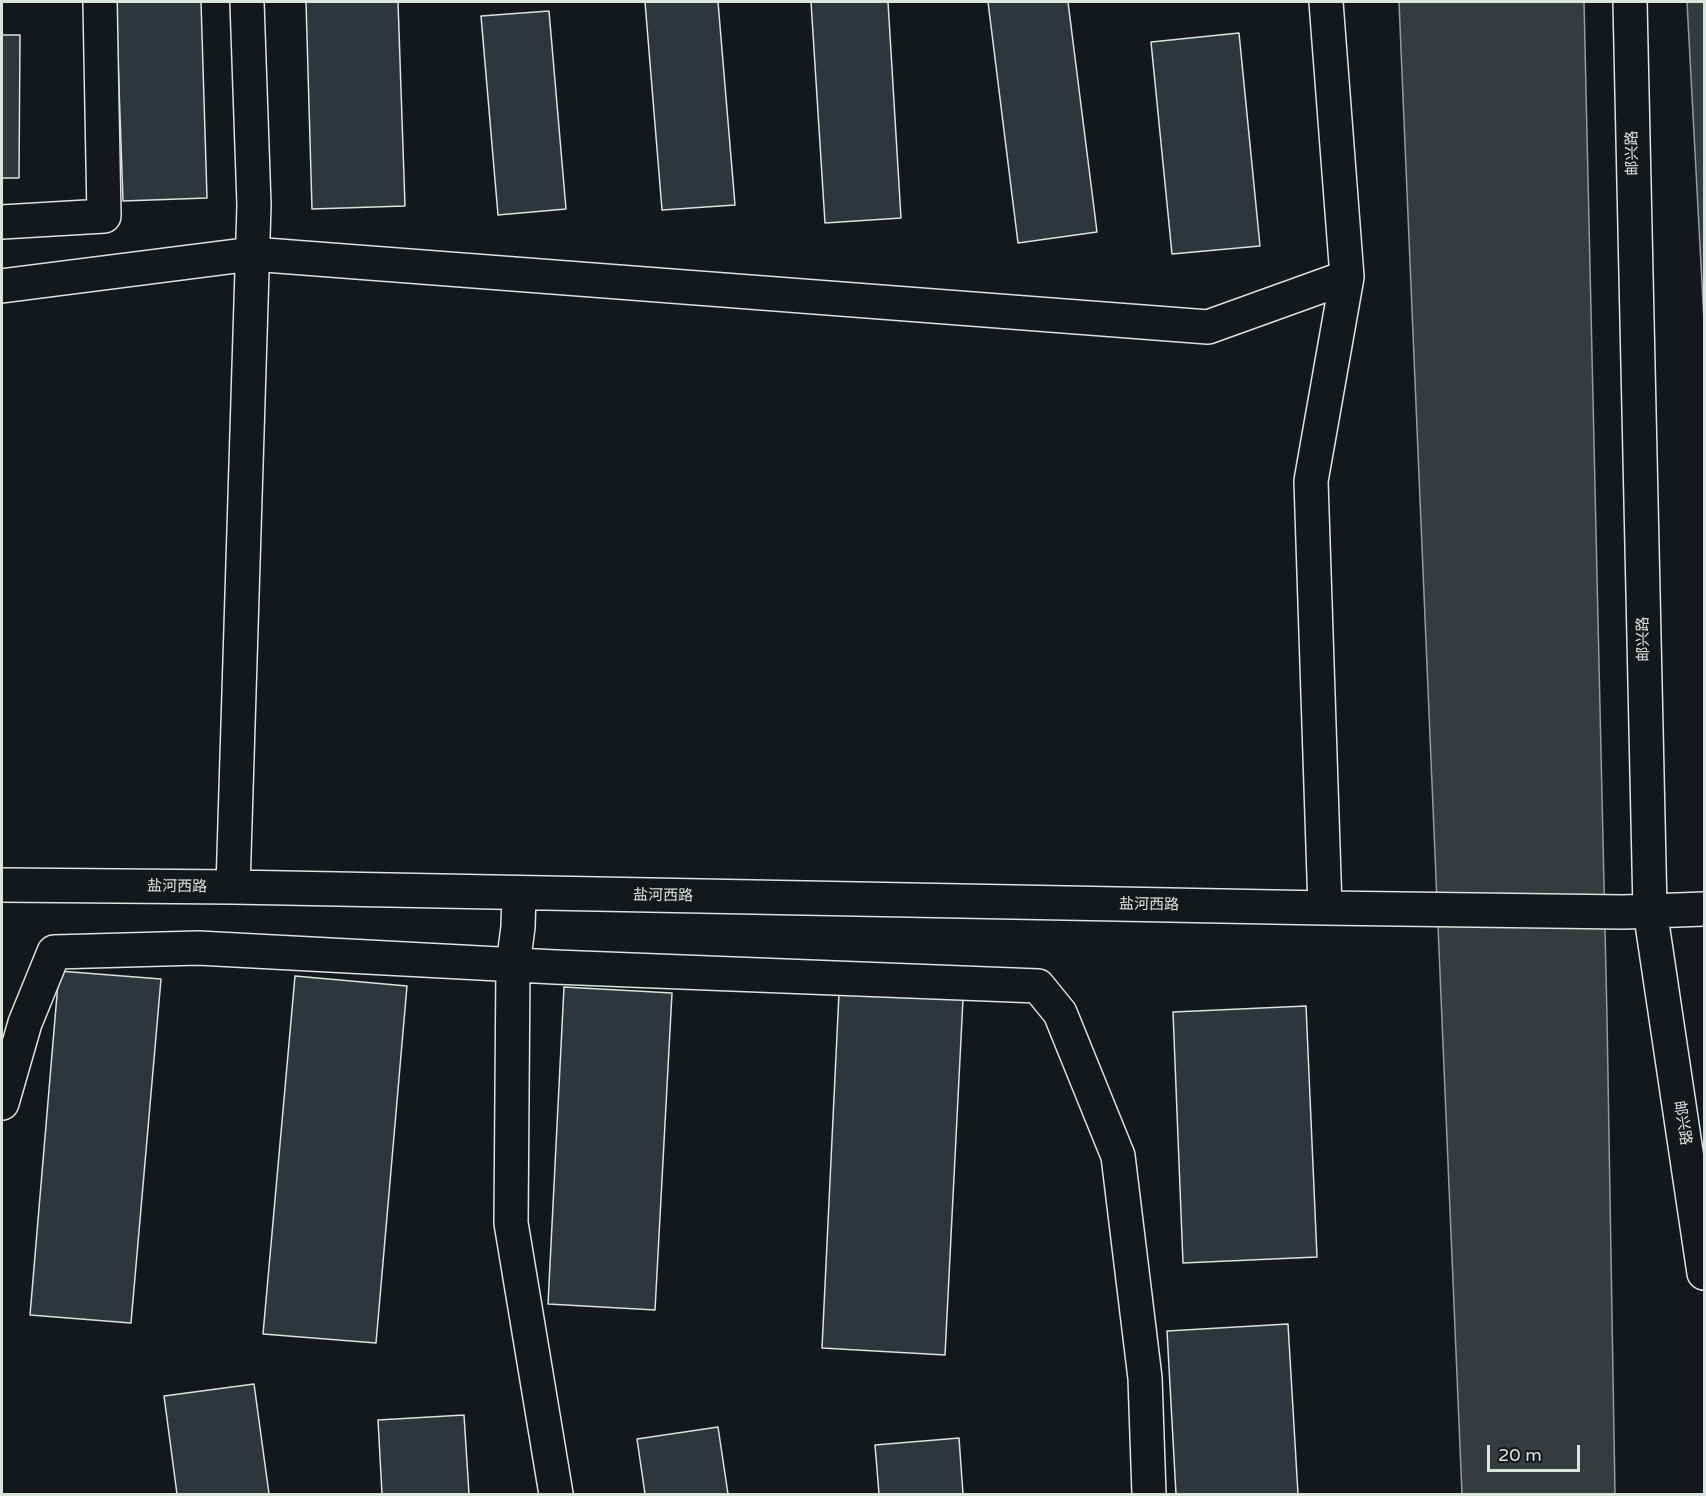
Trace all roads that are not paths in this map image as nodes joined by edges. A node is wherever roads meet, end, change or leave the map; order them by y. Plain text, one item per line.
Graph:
1 (100, 2) edge
2 (247, 2) edge
3 (1326, 2) edge
4 (1630, 2) edge
5 (2, 222) edge
6 (252, 254) junction
7 (1347, 277) junction
8 (2, 285) edge
9 (2, 885) edge
10 (233, 887) junction
11 (519, 893) junction
12 (1325, 908) junction
13 (1704, 909) edge
14 (1637, 911) junction
15 (513, 965) junction
16 (2, 1103) edge
17 (1704, 1273) edge
18 (556, 1494) edge
19 (1149, 1494) edge

1 - 5 street
2 - 6 street
3 - 7 street
4 - 14 street, 邮兴路
6 - 7 street
6 - 8 street
6 - 10 street
7 - 12 street
9 - 10 street, 盐河西路
10 - 11 street, 盐河西路
11 - 12 street, 盐河西路
11 - 15 street
12 - 14 street, 盐河西路
13 - 14 street, 盐河西路
14 - 17 street, 邮兴路
15 - 16 street
15 - 18 street
15 - 19 street

